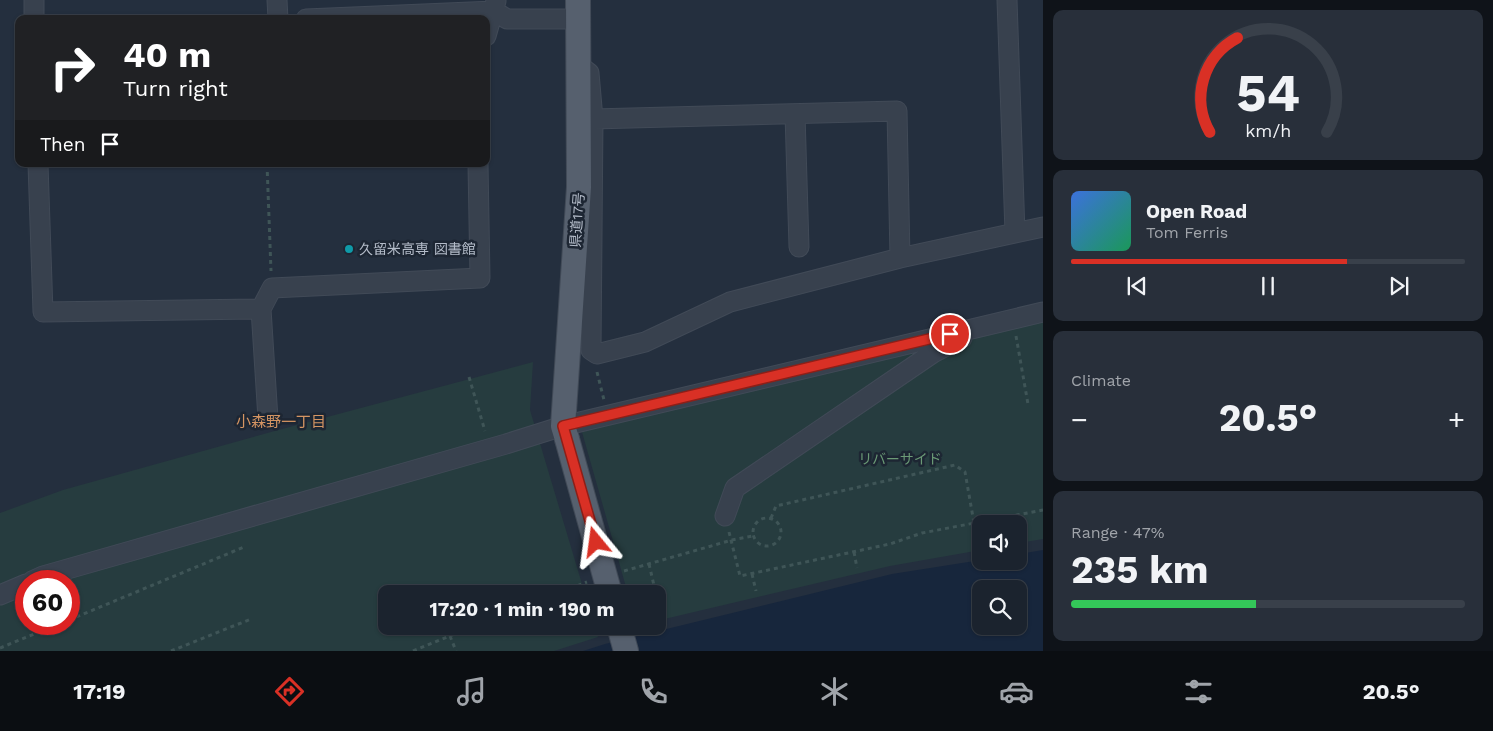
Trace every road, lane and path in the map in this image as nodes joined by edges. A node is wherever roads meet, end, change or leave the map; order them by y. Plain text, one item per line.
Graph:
1 (34, 0) edge
2 (277, 0) edge
3 (1007, 0) edge
4 (498, 4) edge
5 (578, 9) edge
6 (34, 15) edge
7 (278, 15) edge
8 (357, 15) edge
9 (490, 25) edge
10 (579, 66) junction
11 (794, 114) junction
12 (593, 119) junction
13 (38, 167) edge
14 (267, 167) edge
15 (478, 167) edge
16 (1043, 227) edge
17 (1015, 233) junction
18 (799, 247) dead end
19 (900, 258) junction
20 (272, 288) junction
21 (261, 309) junction
22 (1039, 310) edge
23 (1013, 318) junction
24 (985, 325) junction
25 (591, 350) junction
26 (469, 377) dead end
27 (604, 403) dead end
28 (1028, 404) dead end
29 (268, 420) dead end
30 (565, 432) junction
31 (490, 448) junction
32 (1043, 510) edge
33 (973, 515) edge
34 (1016, 515) edge
35 (726, 516) joint
36 (771, 518) junction
37 (972, 523) edge
38 (753, 536) junction
39 (732, 540) junction
40 (244, 547) dead end
41 (854, 552) junction
42 (649, 564) junction
43 (857, 568) dead end
44 (64, 570) edge
45 (622, 572) dead end
46 (752, 574) junction
47 (602, 585) edge
48 (654, 585) edge
49 (15, 589) edge
50 (756, 591) dead end
51 (0, 595) edge
52 (80, 615) edge
53 (251, 619) dead end
54 (32, 635) edge
55 (622, 635) edge
56 (450, 636) joint
57 (0, 648) edge
58 (171, 651) edge
59 (414, 651) edge
60 (456, 651) edge
61 (626, 651) edge

1 - 6 street
2 - 7 street
3 - 17 street
4 - 5 street
4 - 8 street
4 - 9 street
5 - 10 main road, 県道17号
10 - 12 street
10 - 30 main road, 県道17号
11 - 12 street
11 - 18 street
11 - 19 street
12 - 25 street
13 - 21 street
14 - 20 path
15 - 20 street
16 - 17 street
17 - 19 street
19 - 25 street
20 - 21 street
21 - 29 street
22 - 23 street
23 - 24 street
23 - 28 path
24 - 30 street
24 - 35 street
25 - 27 path
26 - 31 path
30 - 31 street
30 - 47 main road, 県道17号, bridge
31 - 44 street
32 - 34 path
33 - 36 path
35 - 39 path
36 - 38 path
36 - 38 path
37 - 41 path
38 - 39 path
39 - 42 path
39 - 46 path
40 - 52 path
41 - 43 path
41 - 46 path
42 - 45 path
42 - 48 path
46 - 50 path
49 - 51 street
53 - 58 path
54 - 57 path
55 - 61 main road
56 - 59 path
56 - 60 path

